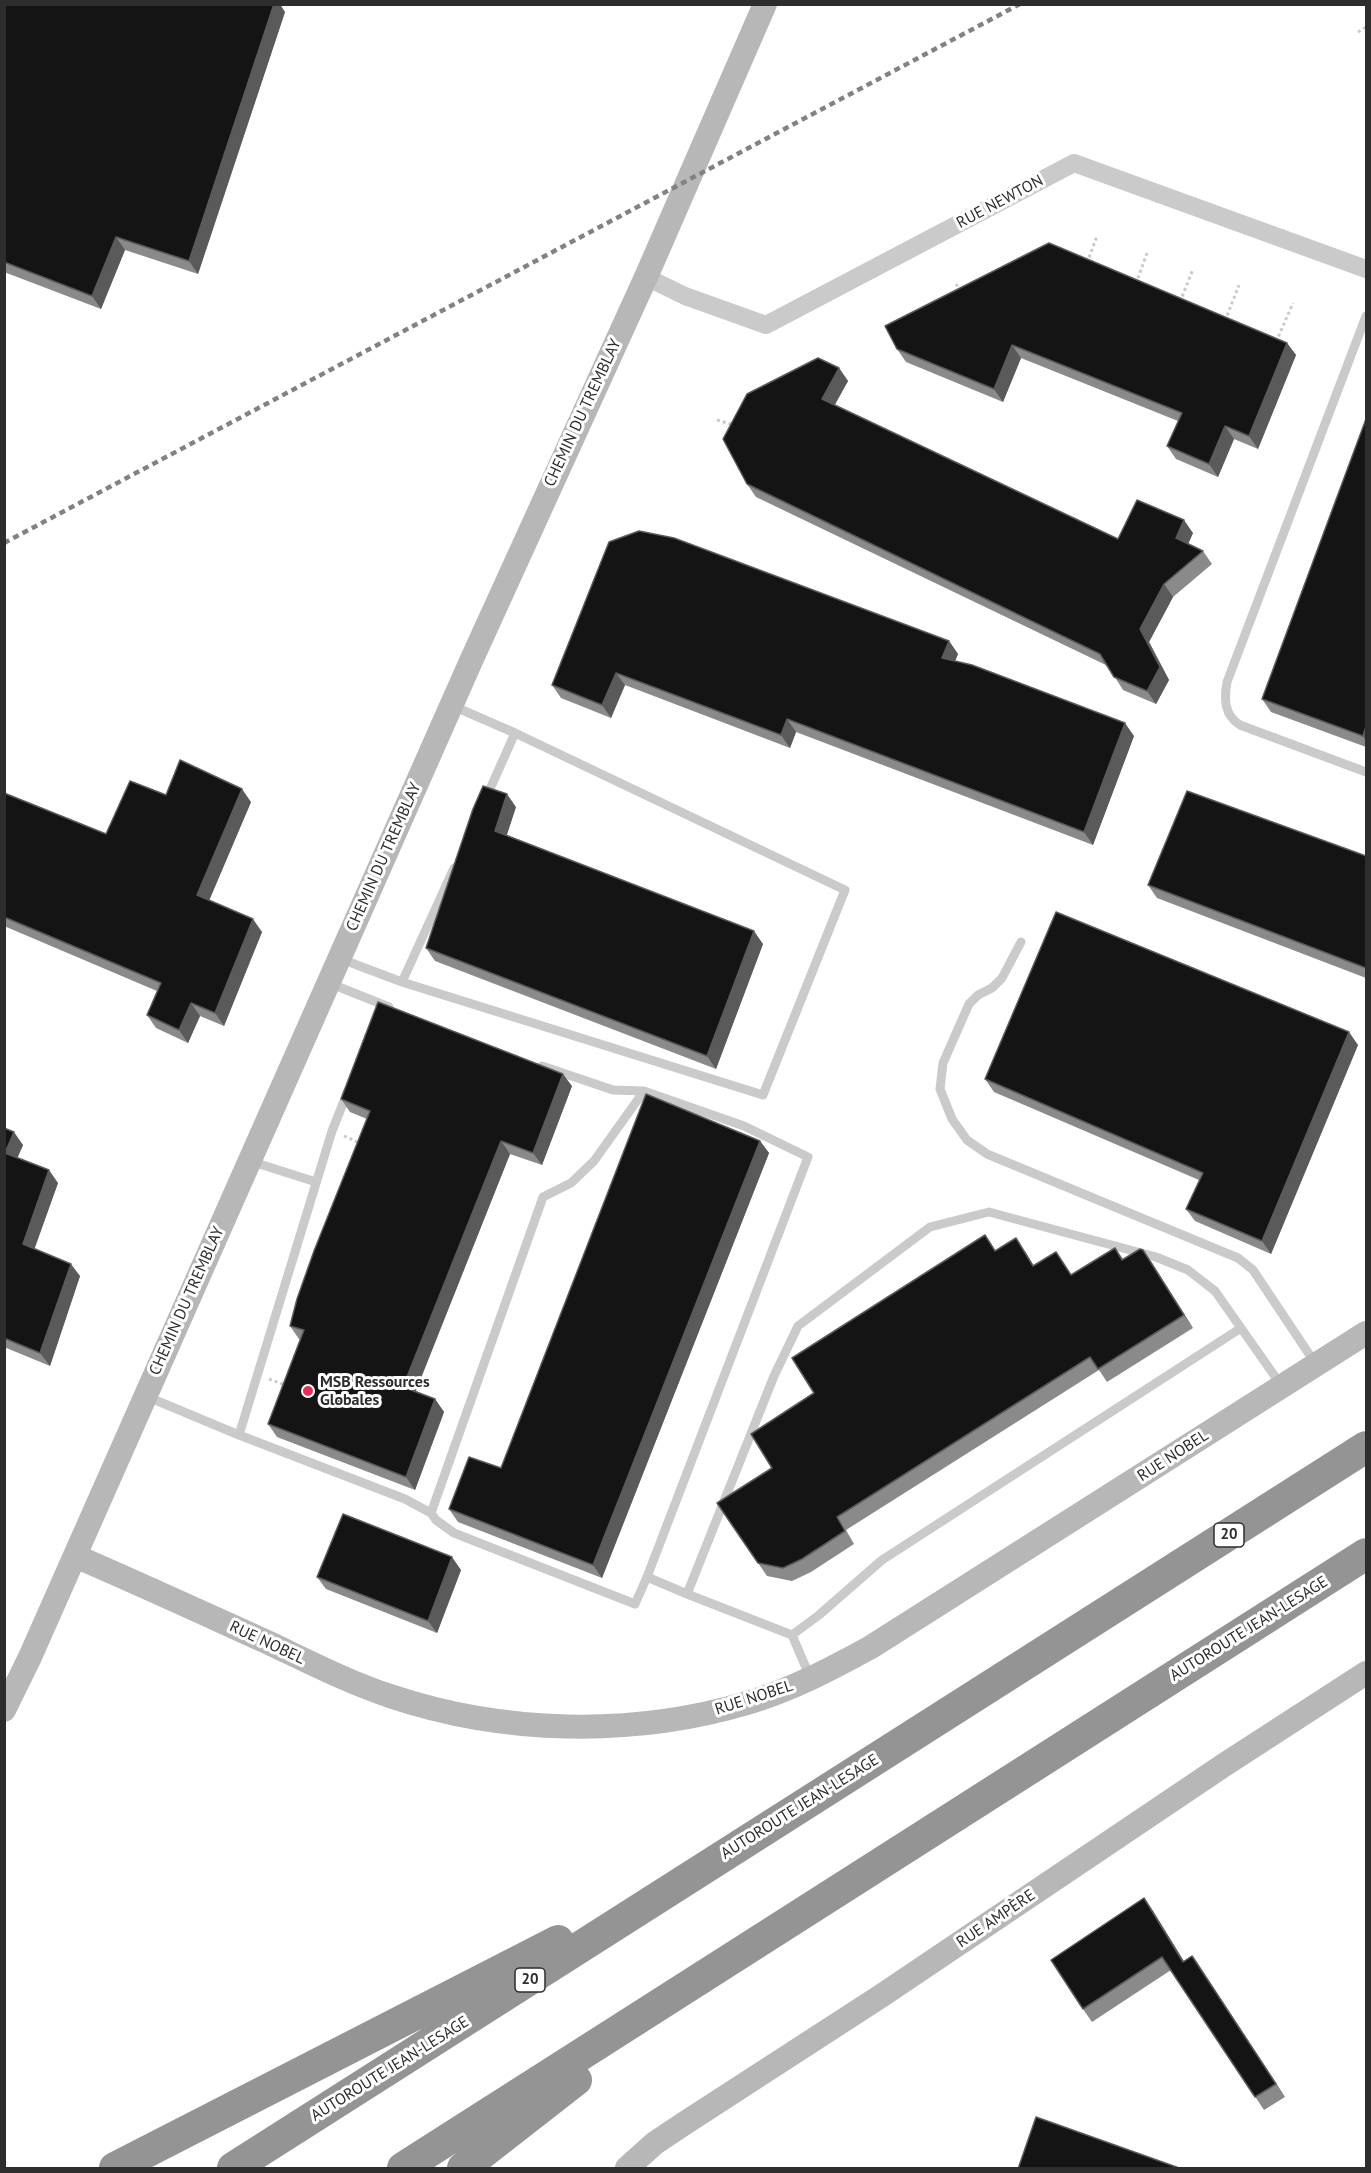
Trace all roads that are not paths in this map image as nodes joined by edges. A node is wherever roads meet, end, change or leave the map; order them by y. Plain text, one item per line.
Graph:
1 (765, 4) edge
2 (1366, 269) edge
3 (646, 278) junction
4 (1366, 316) edge
5 (1364, 332) edge
6 (452, 705) junction
7 (515, 733) junction
8 (1366, 772) edge
9 (481, 809) edge
10 (456, 863) edge
11 (1020, 942) dead end
12 (339, 958) junction
13 (402, 982) junction
14 (328, 983) junction
15 (384, 1005) junction
16 (395, 1009) edge
17 (380, 1016) edge
18 (529, 1060) edge
19 (354, 1078) edge
20 (644, 1091) junction
21 (249, 1161) junction
22 (316, 1182) junction
23 (1241, 1328) junction
24 (1366, 1333) edge
25 (1316, 1365) junction
26 (1282, 1387) junction
27 (146, 1396) junction
28 (239, 1435) junction
29 (1366, 1448) edge
30 (431, 1513) junction
31 (1366, 1554) edge
32 (75, 1556) junction
33 (647, 1577) junction
34 (687, 1594) junction
35 (792, 1635) junction
36 (1366, 1672) edge
37 (811, 1679) junction
38 (4, 1710) edge
39 (716, 1860) junction
40 (732, 1957) junction
41 (115, 2169) edge
42 (233, 2169) edge
43 (403, 2169) edge
44 (463, 2169) edge
45 (627, 2169) edge

1 - 3 street, CHEMIN DU TREMBLAY
2 - 3 street, RUE NEWTON
3 - 6 street, CHEMIN DU TREMBLAY
4 - 5 lane
5 - 8 lane
6 - 7 lane
6 - 12 street, CHEMIN DU TREMBLAY
7 - 9 lane
7 - 13 lane
10 - 13 lane
11 - 25 lane
12 - 13 lane
12 - 14 street, CHEMIN DU TREMBLAY
14 - 15 lane
14 - 21 street, CHEMIN DU TREMBLAY
15 - 16 lane
15 - 17 lane
18 - 20 lane
19 - 22 lane
20 - 30 lane
20 - 33 lane
21 - 22 lane
21 - 27 street, CHEMIN DU TREMBLAY
22 - 28 lane
23 - 26 lane
23 - 34 lane
23 - 35 lane
24 - 25 street, RUE NOBEL
25 - 26 street, RUE NOBEL
26 - 37 street, RUE NOBEL
27 - 28 lane
27 - 32 street, CHEMIN DU TREMBLAY
28 - 30 lane
29 - 39 highway, AUTOROUTE JEAN-LESAGE / 20
30 - 33 lane
31 - 40 highway, AUTOROUTE JEAN-LESAGE
32 - 37 street, RUE NOBEL
32 - 38 street, CHEMIN DU TREMBLAY
33 - 34 lane
34 - 35 lane
35 - 37 lane
36 - 45 street, RUE AMPÈRE
39 - 41 highway
39 - 42 highway, AUTOROUTE JEAN-LESAGE / 20
40 - 43 highway, AUTOROUTE JEAN-LESAGE
40 - 44 highway

